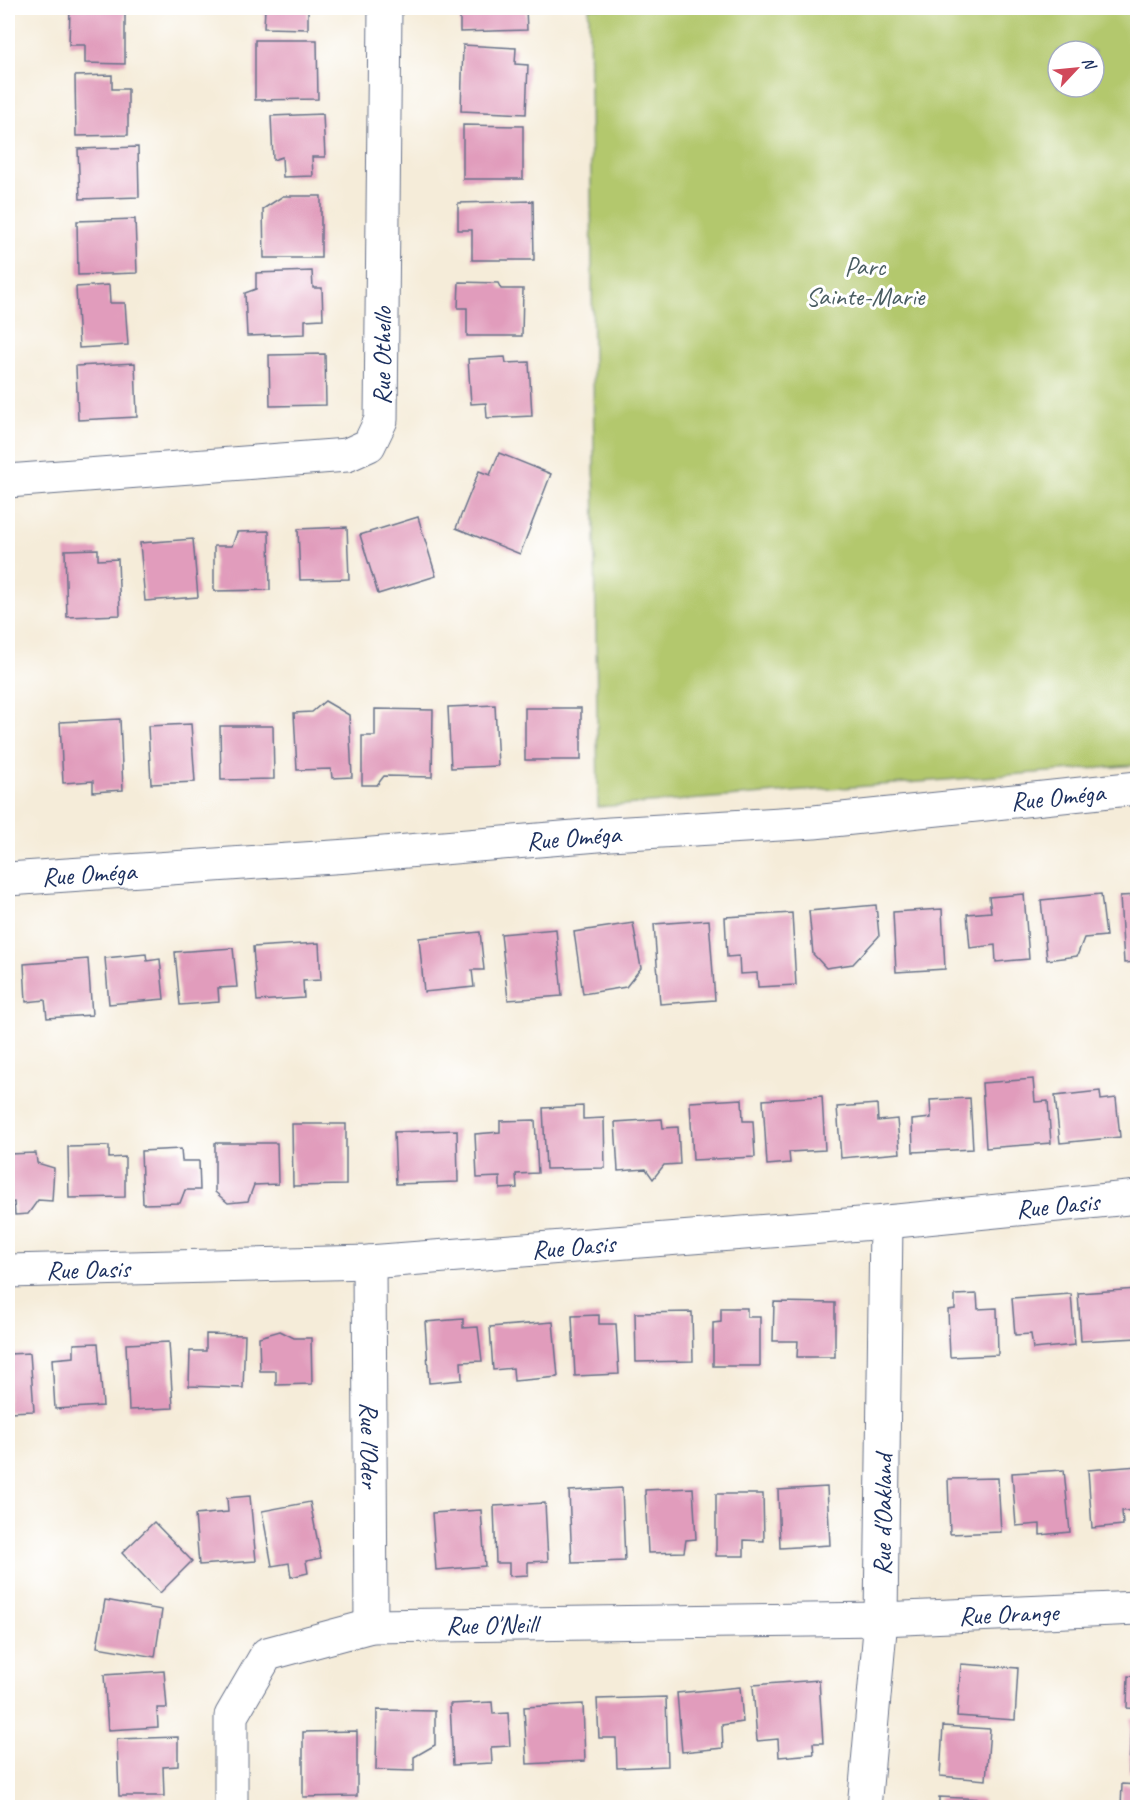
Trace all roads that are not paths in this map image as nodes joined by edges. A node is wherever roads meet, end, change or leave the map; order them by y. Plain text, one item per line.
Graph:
1 (385, 8) edge
2 (8, 482) edge
3 (1137, 788) edge
4 (8, 879) edge
5 (1137, 1197) edge
6 (886, 1222) junction
7 (369, 1262) junction
8 (8, 1271) edge
9 (1137, 1608) edge
10 (881, 1619) junction
11 (370, 1626) junction
12 (231, 1808) edge
13 (864, 1808) edge

1 - 2 street, Rue Othello
3 - 4 street, Rue Oméga
5 - 6 street, Rue Oasis
6 - 7 street, Rue Oasis
6 - 10 street, Rue d'Oakland
7 - 8 street, Rue Oasis
7 - 11 street, Rue l'Oder
9 - 10 street, Rue Orange
10 - 11 street, Rue O'Neill
10 - 13 street, Rue d'Oakland
11 - 12 street, Rue O'Neill

